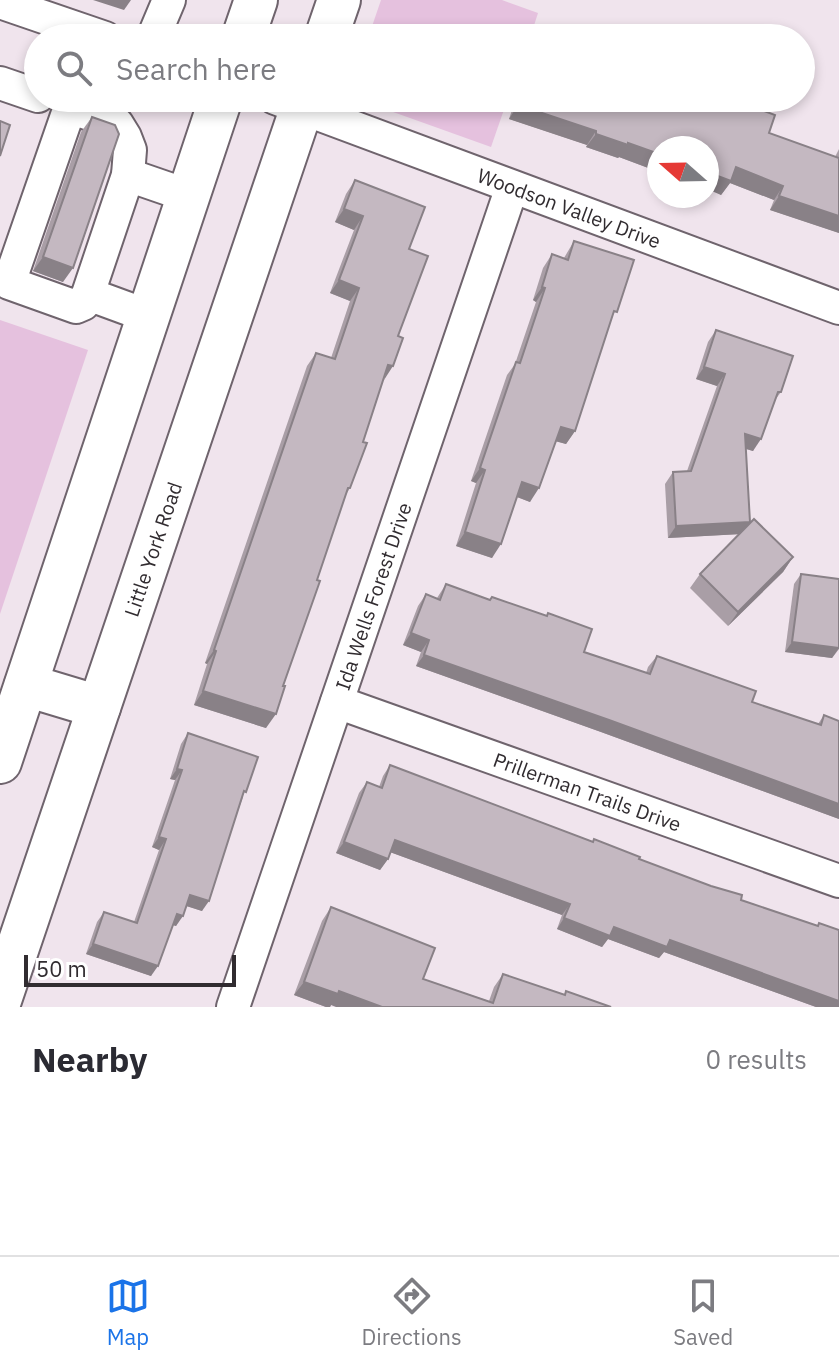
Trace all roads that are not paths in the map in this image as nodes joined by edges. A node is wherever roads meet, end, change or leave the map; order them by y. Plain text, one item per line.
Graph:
1 (169, 0) edge
2 (256, 0) edge
3 (339, 0) edge
4 (0, 2) edge
5 (62, 24) edge
6 (159, 24) edge
7 (248, 24) edge
8 (331, 24) edge
9 (0, 83) edge
10 (24, 91) edge
11 (60, 112) edge
12 (89, 112) edge
13 (216, 112) edge
14 (290, 112) edge
15 (322, 112) edge
16 (128, 175) junction
17 (512, 187) junction
18 (189, 196) junction
19 (88, 294) junction
20 (839, 308) edge
21 (148, 316) junction
22 (26, 685) junction
23 (337, 702) junction
24 (99, 707) junction
25 (0, 762) edge
26 (839, 881) edge
27 (0, 1000) edge
28 (233, 1007) edge

1 - 6 street
2 - 7 main road
3 - 8 main road
4 - 5 street
9 - 10 street
11 - 19 street
12 - 16 street
13 - 18 main road
14 - 24 main road, Little York Road
15 - 17 street, Woodson Valley Drive
16 - 18 street
16 - 19 street
17 - 20 street, Woodson Valley Drive
17 - 23 street, Ida Wells Forest Drive
18 - 21 main road
19 - 21 street
21 - 22 main road
22 - 24 main road
22 - 25 main road
23 - 26 street, Prillerman Trails Drive
23 - 28 street, Ida Wells Forest Drive
24 - 27 main road, Little York Road

